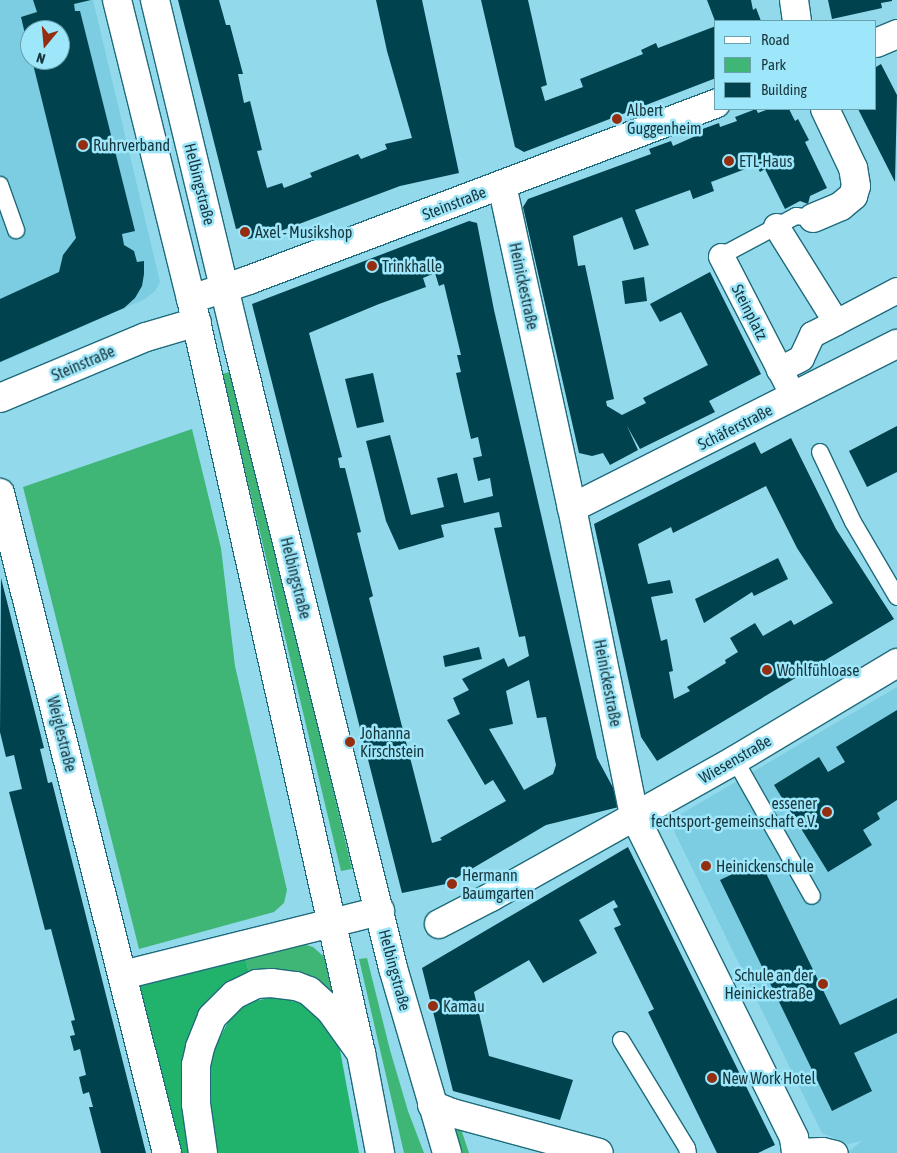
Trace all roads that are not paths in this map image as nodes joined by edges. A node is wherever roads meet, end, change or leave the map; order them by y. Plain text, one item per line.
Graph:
1 (117, 0) edge
2 (155, 0) edge
3 (794, 0) edge
4 (797, 20) edge
5 (897, 34) edge
6 (877, 42) edge
7 (714, 105) edge
8 (825, 110) edge
9 (0, 185) edge
10 (502, 185) junction
11 (813, 218) joint
12 (776, 226) junction
13 (16, 230) dead end
14 (721, 256) joint
15 (225, 288) junction
16 (897, 290) edge
17 (194, 310) junction
18 (836, 322) junction
19 (897, 344) edge
20 (779, 369) junction
21 (0, 398) edge
22 (793, 398) junction
23 (820, 452) dead end
24 (0, 493) edge
25 (572, 508) junction
26 (897, 597) edge
27 (897, 663) edge
28 (735, 760) junction
29 (634, 815) junction
30 (812, 896) dead end
31 (380, 911) junction
32 (331, 923) junction
33 (439, 924) dead end
34 (124, 975) junction
35 (621, 1040) dead end
36 (360, 1053) junction
37 (432, 1105) junction
38 (574, 1149) edge
39 (796, 1152) edge
40 (167, 1153) edge
41 (203, 1153) edge
42 (380, 1153) edge
43 (447, 1153) edge
44 (535, 1153) edge
45 (599, 1153) edge
46 (688, 1153) edge
47 (835, 1153) edge

1 - 17 main road
2 - 15 main road, Helbingstraße
3 - 4 main road
5 - 6 main road
7 - 10 main road, Steinstraße
8 - 11 main road
9 - 13 lane
10 - 15 main road, Steinstraße
10 - 25 main road, Heinickestraße
11 - 12 lane
12 - 14 lane
12 - 18 street
14 - 20 street, Steinplatz
15 - 17 main road, Steinstraße
15 - 31 main road, Helbingstraße
16 - 18 street
17 - 21 main road, Steinstraße
17 - 32 main road
18 - 20 street
19 - 22 main road, Schäferstraße
20 - 22 street, Steinplatz
22 - 25 main road, Schäferstraße
23 - 26 lane
24 - 34 main road, Weiglestraße
25 - 29 main road, Heinickestraße
27 - 28 main road, Wiesenstraße
28 - 29 main road, Wiesenstraße
28 - 30 lane
29 - 33 main road, Wiesenstraße
29 - 39 main road, Heinickestraße
31 - 32 main road
31 - 37 main road, Helbingstraße
32 - 34 main road
32 - 36 main road
34 - 40 main road, Weiglestraße
35 - 46 lane
36 - 41 main road
36 - 42 main road
37 - 38 main road
37 - 43 main road, Helbingstraße
38 - 44 main road
38 - 45 main road
39 - 47 street

